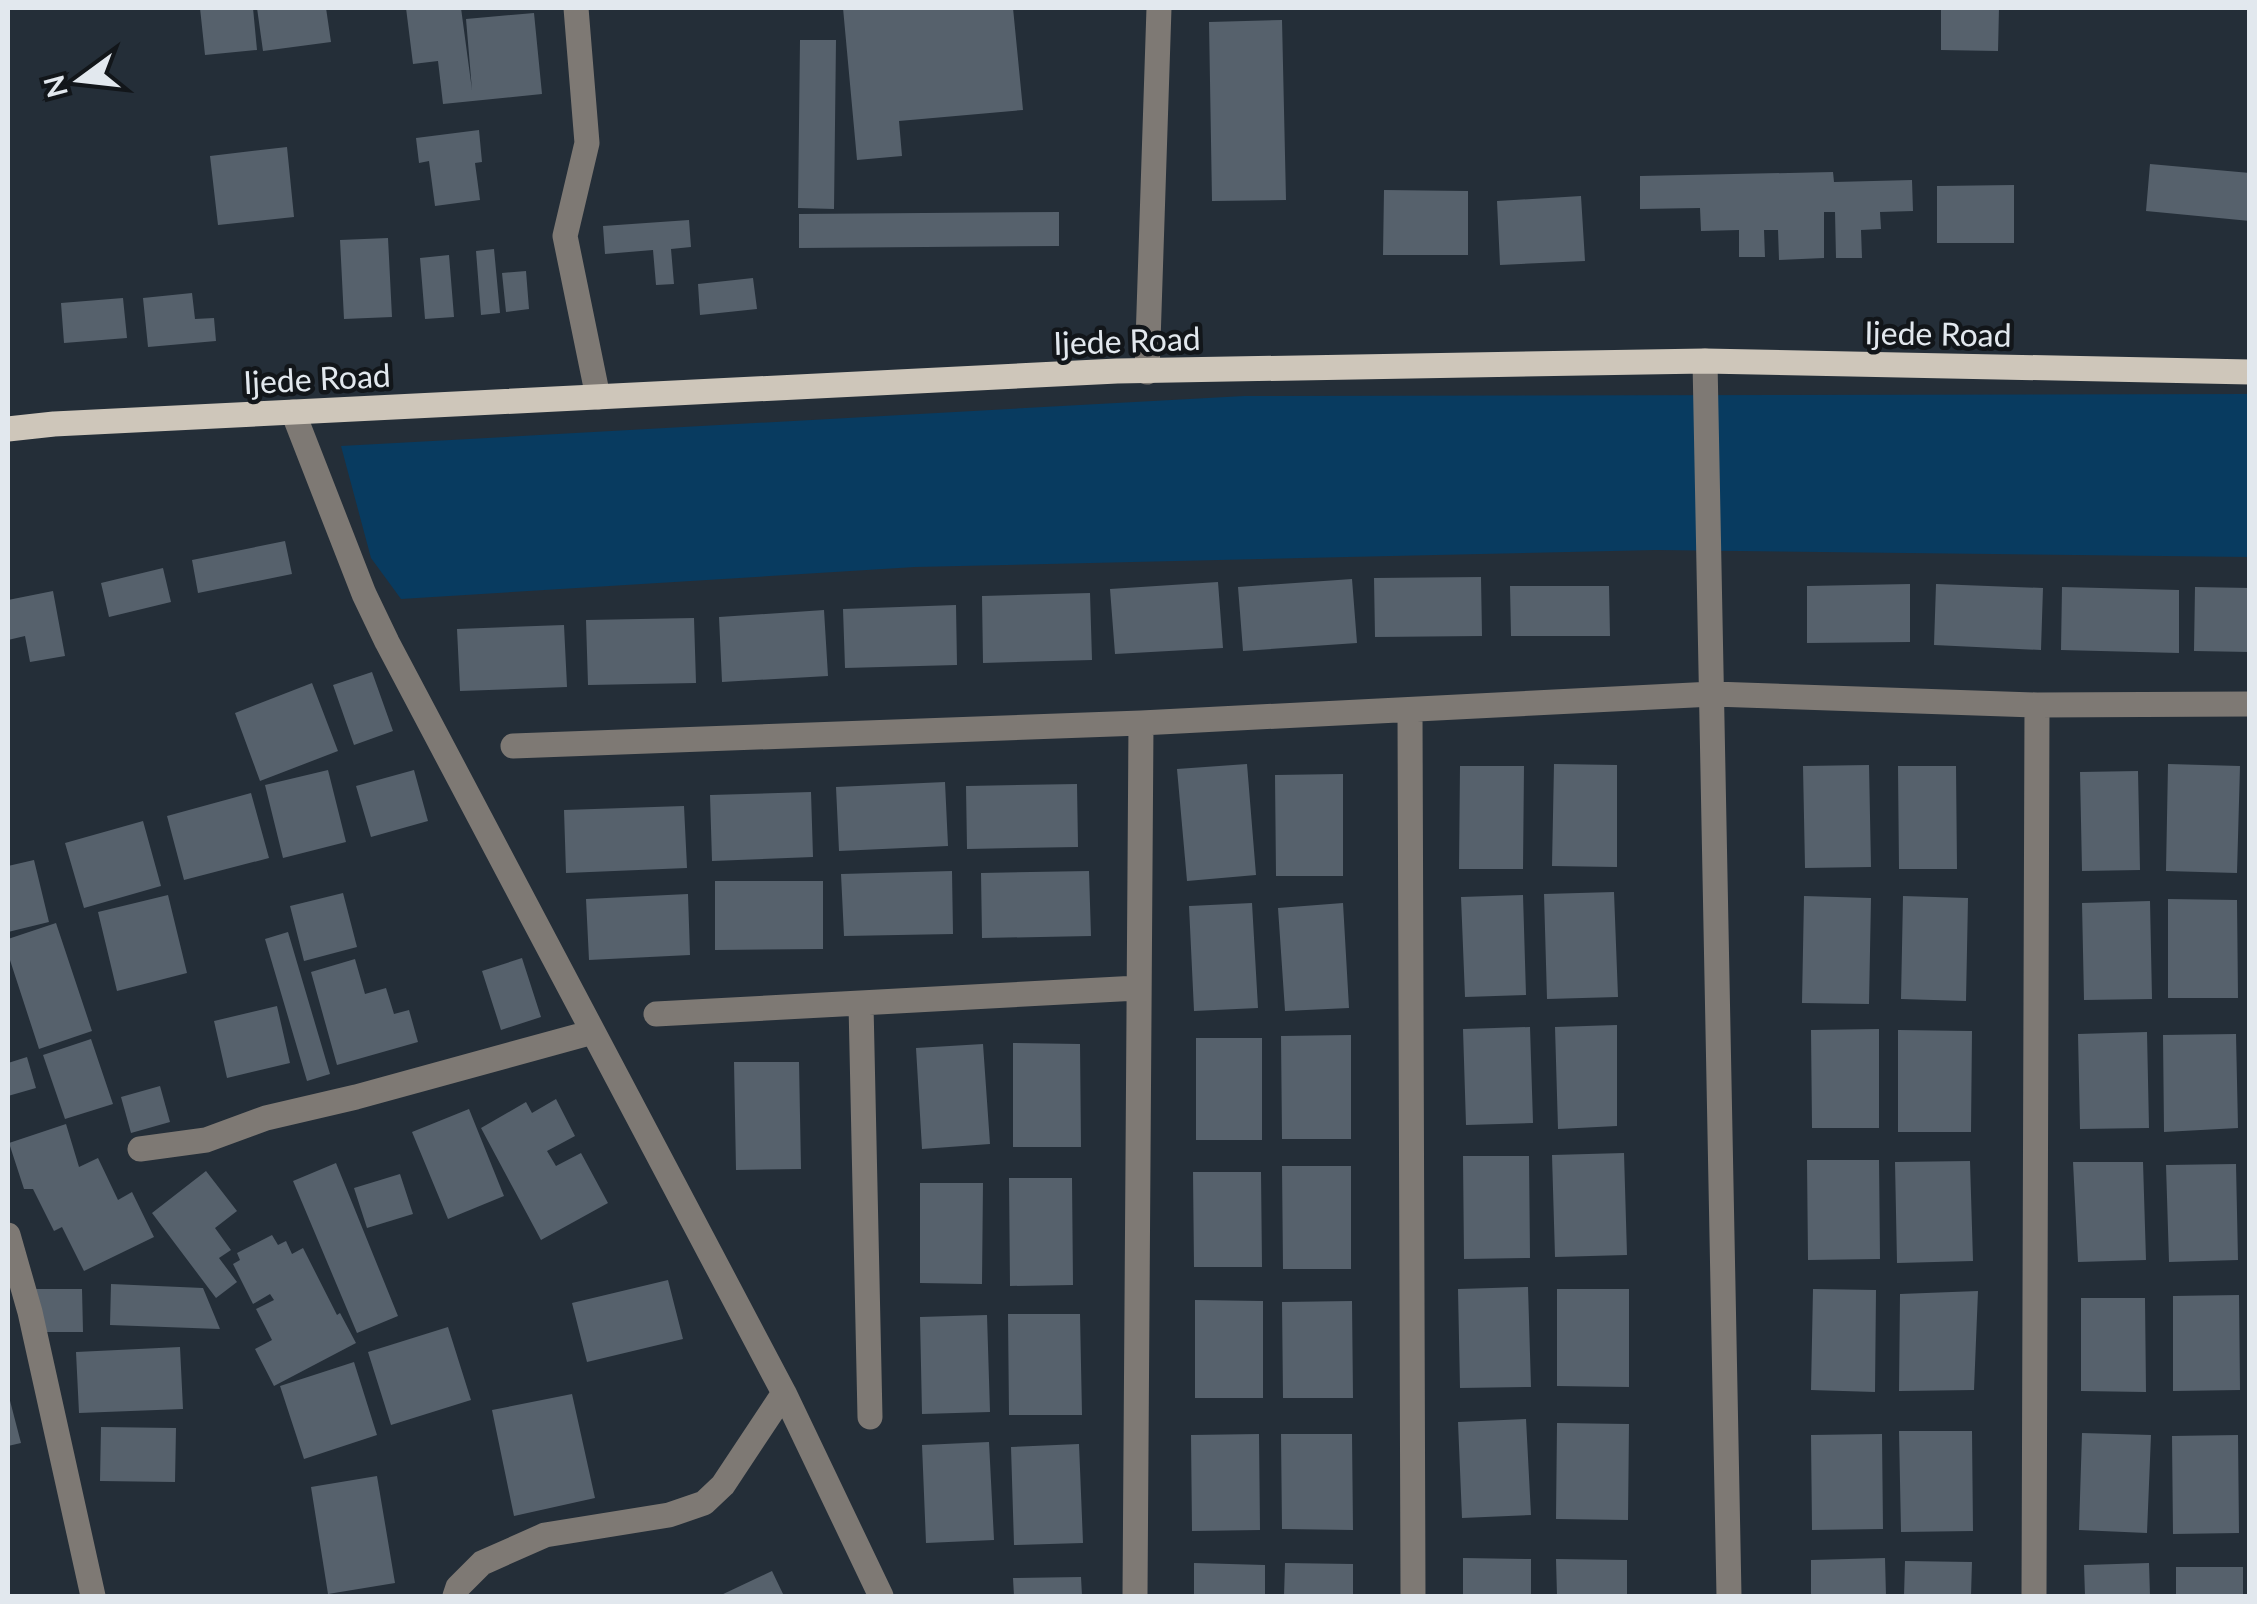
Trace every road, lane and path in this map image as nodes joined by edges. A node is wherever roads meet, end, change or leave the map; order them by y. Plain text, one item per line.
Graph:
1 (576, 8) edge
2 (1159, 8) edge
3 (1705, 361) junction
4 (1147, 372) junction
5 (2250, 372) edge
6 (598, 397) junction
7 (293, 412) junction
8 (8, 429) edge
9 (1713, 694) junction
10 (2250, 704) edge
11 (2037, 705) junction
12 (1410, 710) junction
13 (1140, 724) junction
14 (513, 746) dead end
15 (1138, 988) junction
16 (861, 1004) junction
17 (656, 1014) dead end
18 (593, 1032) junction
19 (140, 1150) dead end
20 (8, 1236) edge
21 (784, 1393) junction
22 (870, 1417) dead end
23 (93, 1596) edge
24 (455, 1596) edge
25 (882, 1596) edge
26 (1135, 1596) edge
27 (1413, 1596) edge
28 (1729, 1596) edge
29 (2034, 1596) edge

1 - 6 street
2 - 4 street
3 - 4 main road, Ijede Road
3 - 5 main road, Ijede Road
3 - 9 street
4 - 6 main road, Ijede Road
6 - 7 main road, Ijede Road
7 - 8 main road, Ijede Road
7 - 18 street
9 - 11 street
9 - 12 street
9 - 28 street
10 - 11 street
11 - 29 street
12 - 13 street
12 - 27 street
13 - 14 street
13 - 15 street
15 - 16 street
15 - 26 street
16 - 17 street
16 - 22 street
18 - 19 street
18 - 21 street
20 - 23 street
21 - 24 street
21 - 25 street

